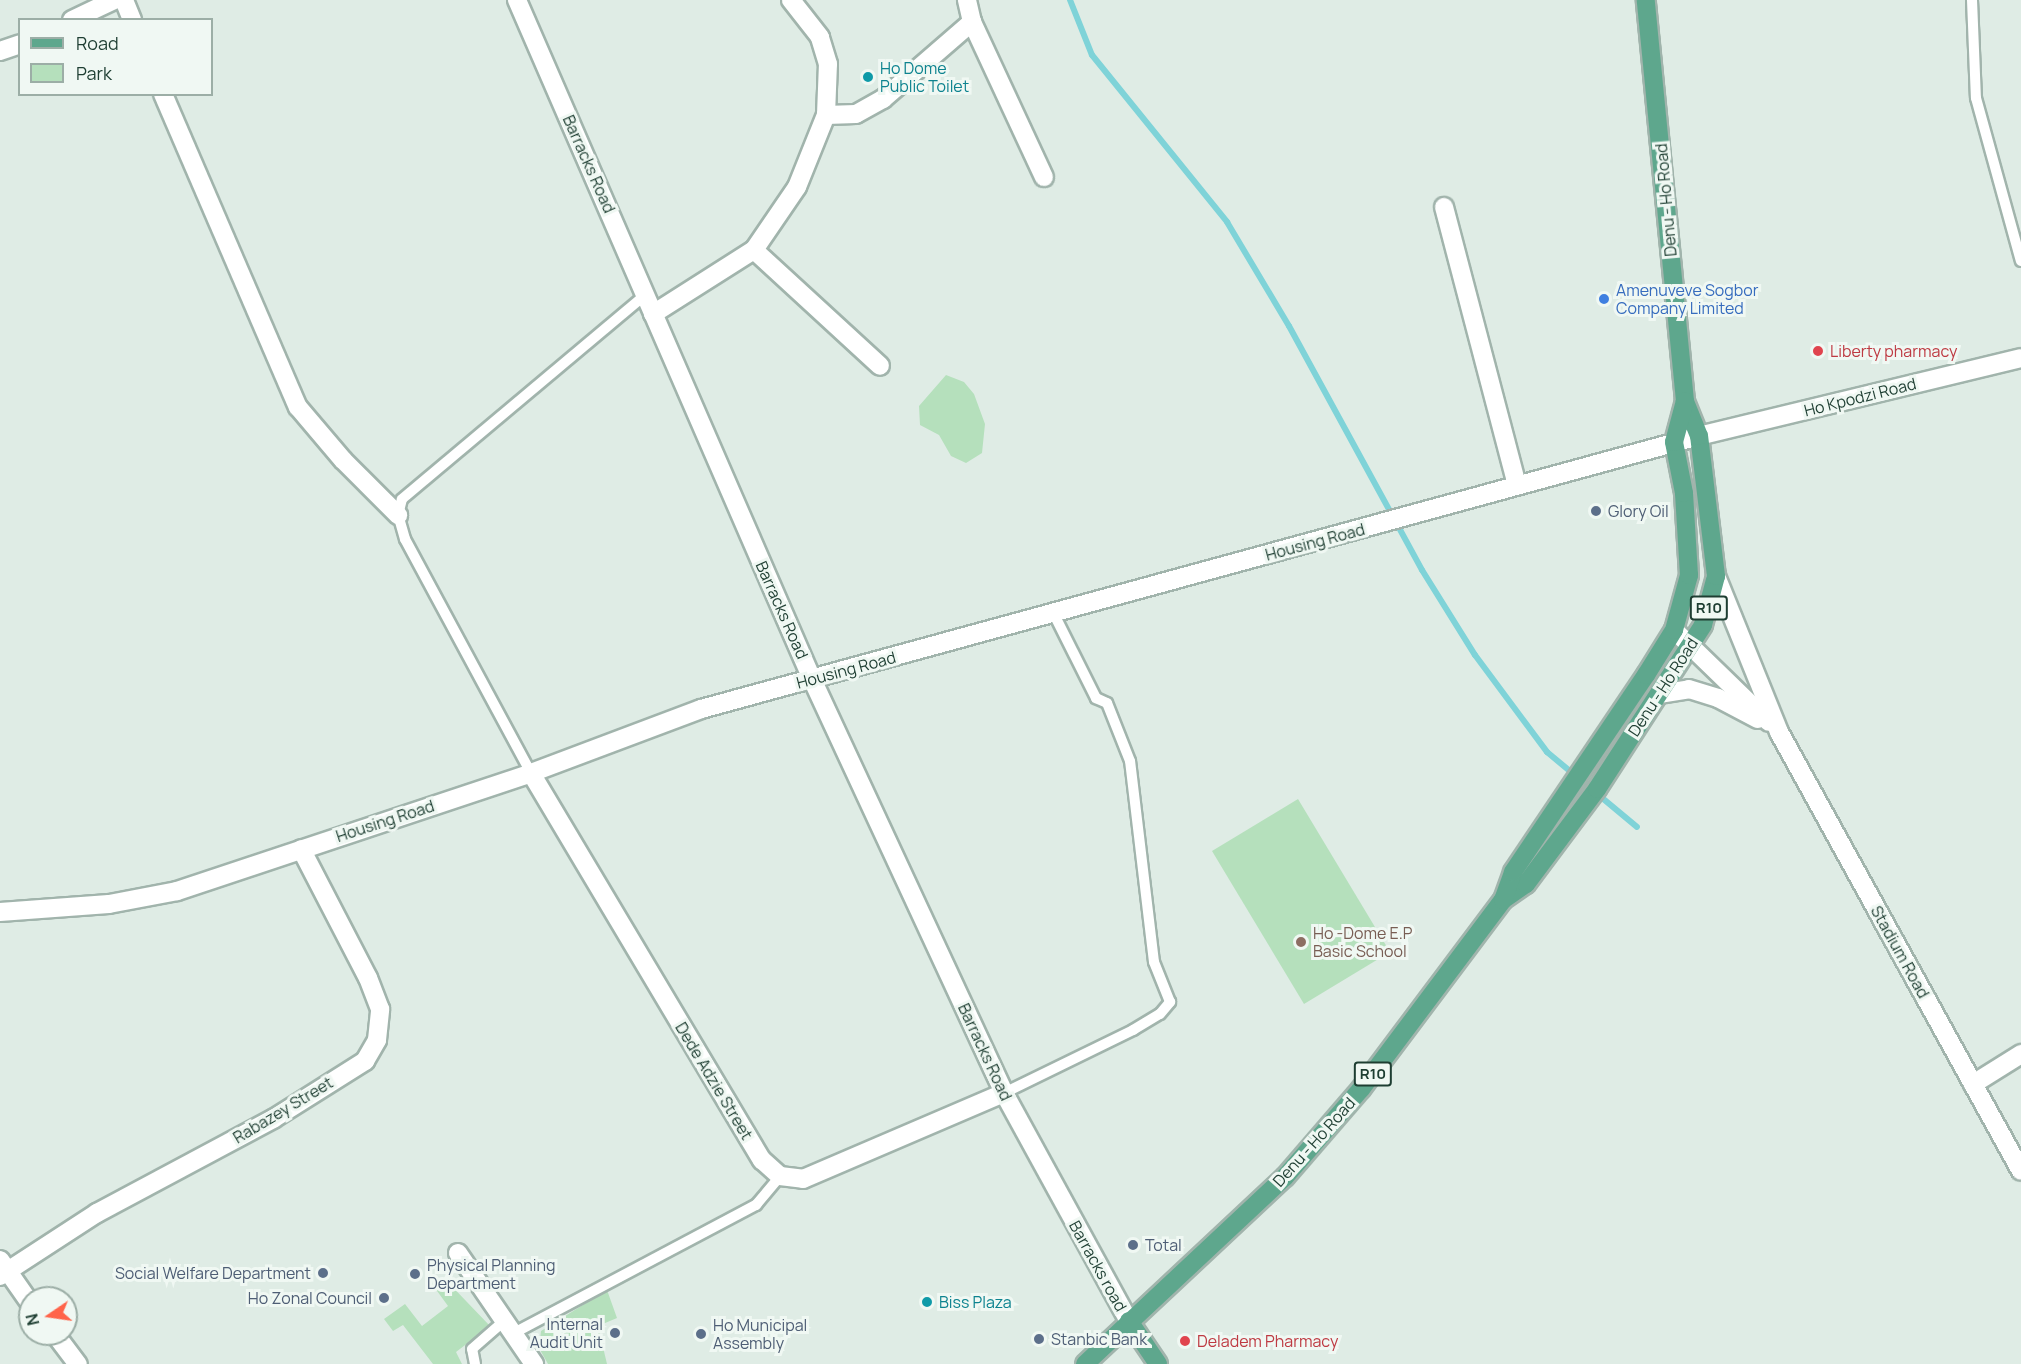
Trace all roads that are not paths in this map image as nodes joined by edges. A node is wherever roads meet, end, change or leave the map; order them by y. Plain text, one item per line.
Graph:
1 (114, 0) edge
2 (124, 0) edge
3 (517, 0) edge
4 (791, 0) edge
5 (968, 0) edge
6 (1646, 0) edge
7 (1972, 0) edge
8 (76, 18) edge
9 (131, 18) edge
10 (972, 22) junction
11 (18, 45) edge
12 (0, 51) edge
13 (164, 96) edge
14 (826, 116) junction
15 (1044, 177) dead end
16 (1444, 207) dead end
17 (754, 250) junction
18 (2021, 261) edge
19 (646, 294) junction
20 (653, 314) junction
21 (2021, 358) edge
22 (880, 366) dead end
23 (1685, 401) junction
24 (1699, 436) junction
25 (1674, 442) junction
26 (1517, 486) junction
27 (399, 515) junction
28 (1716, 576) junction
29 (1053, 612) junction
30 (1674, 630) junction
31 (1691, 646) junction
32 (812, 679) junction
33 (1659, 694) junction
34 (1779, 732) junction
35 (531, 773) junction
36 (301, 849) junction
37 (1503, 900) junction
38 (0, 912) edge
39 (2021, 1054) edge
40 (1973, 1084) junction
41 (1004, 1093) junction
42 (2021, 1171) edge
43 (780, 1176) junction
44 (1067, 1211) joint
45 (458, 1253) dead end
46 (2, 1269) edge
47 (18, 1288) edge
48 (1129, 1321) junction
49 (509, 1327) junction
50 (64, 1346) edge
51 (78, 1364) edge
52 (475, 1364) edge
53 (534, 1364) edge
54 (1085, 1364) edge
55 (1158, 1364) edge

1 - 8 street
2 - 9 street
3 - 19 street, Barracks Road
4 - 14 street
5 - 10 street
6 - 23 main road, Denu - Ho Road / R10
7 - 18 lane
10 - 14 street
10 - 15 street
11 - 12 street
13 - 27 street
14 - 17 street
16 - 26 street
17 - 20 street
17 - 22 street
19 - 20 street, Barracks Road
19 - 27 lane
20 - 32 street, Barracks Road
21 - 24 street, Ho Kpodzi Road
23 - 24 main road, Denu - Ho Road / R10
23 - 25 main road, Denu - Ho Road / R10
24 - 25 street, Housing Road
24 - 28 main road, Denu - Ho Road / R10
25 - 26 street, Housing Road
25 - 30 main road, Denu - Ho Road / R10
26 - 29 street, Housing Road
27 - 35 lane
28 - 31 main road, Denu - Ho Road / R10
28 - 34 street, Stadium Road
29 - 32 street, Housing Road
29 - 41 lane
30 - 31 street, Stadium Road
30 - 37 main road, Denu - Ho Road / R10
31 - 33 main road, Denu - Ho Road / R10
31 - 34 street, Stadium Road
32 - 35 street, Housing Road
32 - 41 street, Barracks Road
33 - 34 street
33 - 37 main road, Denu - Ho Road / R10
34 - 40 street, Stadium Road
35 - 36 street, Housing Road
35 - 43 street, Dede Adzie Street
36 - 38 street, Housing Road
36 - 46 street, Rabazey Street
37 - 48 main road, Denu - Ho Road / R10
39 - 40 street
40 - 42 street, Stadium Road
41 - 43 street
41 - 44 street, Barracks Road
43 - 49 lane
44 - 48 street, Barracks road
45 - 49 street
46 - 47 street
48 - 54 main road
48 - 55 main road
49 - 52 lane
49 - 53 street
50 - 51 street

